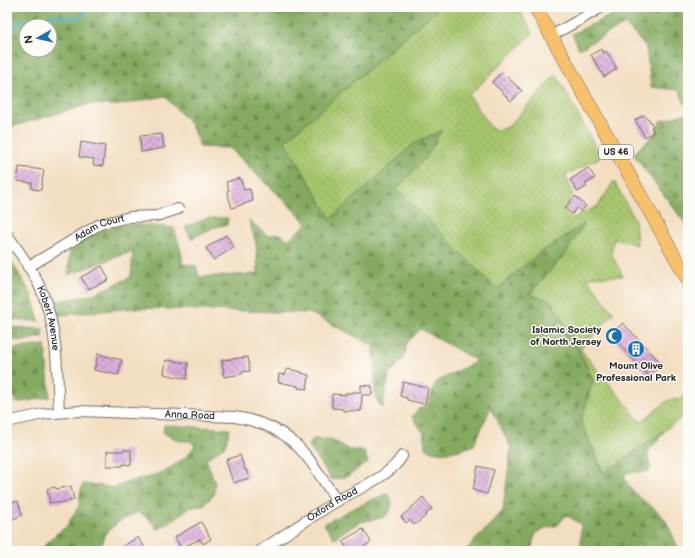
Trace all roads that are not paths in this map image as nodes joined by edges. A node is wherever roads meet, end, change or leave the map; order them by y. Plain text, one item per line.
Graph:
1 (535, 7) edge
2 (602, 7) edge
3 (551, 36) junction
4 (178, 209) dead end
5 (7, 234) edge
6 (28, 267) junction
7 (688, 280) edge
8 (60, 412) junction
9 (7, 422) edge
10 (402, 456) dead end
11 (337, 501) junction
12 (260, 551) edge

1 - 3 main road, US 46
2 - 3 street
3 - 7 main road, US 46
4 - 6 street, Adam Court
5 - 6 street, Kobert Avenue
6 - 8 street, Kobert Avenue
8 - 9 street, Anna Road
8 - 11 street, Anna Road
10 - 11 street, Oxford Road
11 - 12 street, Oxford Road

